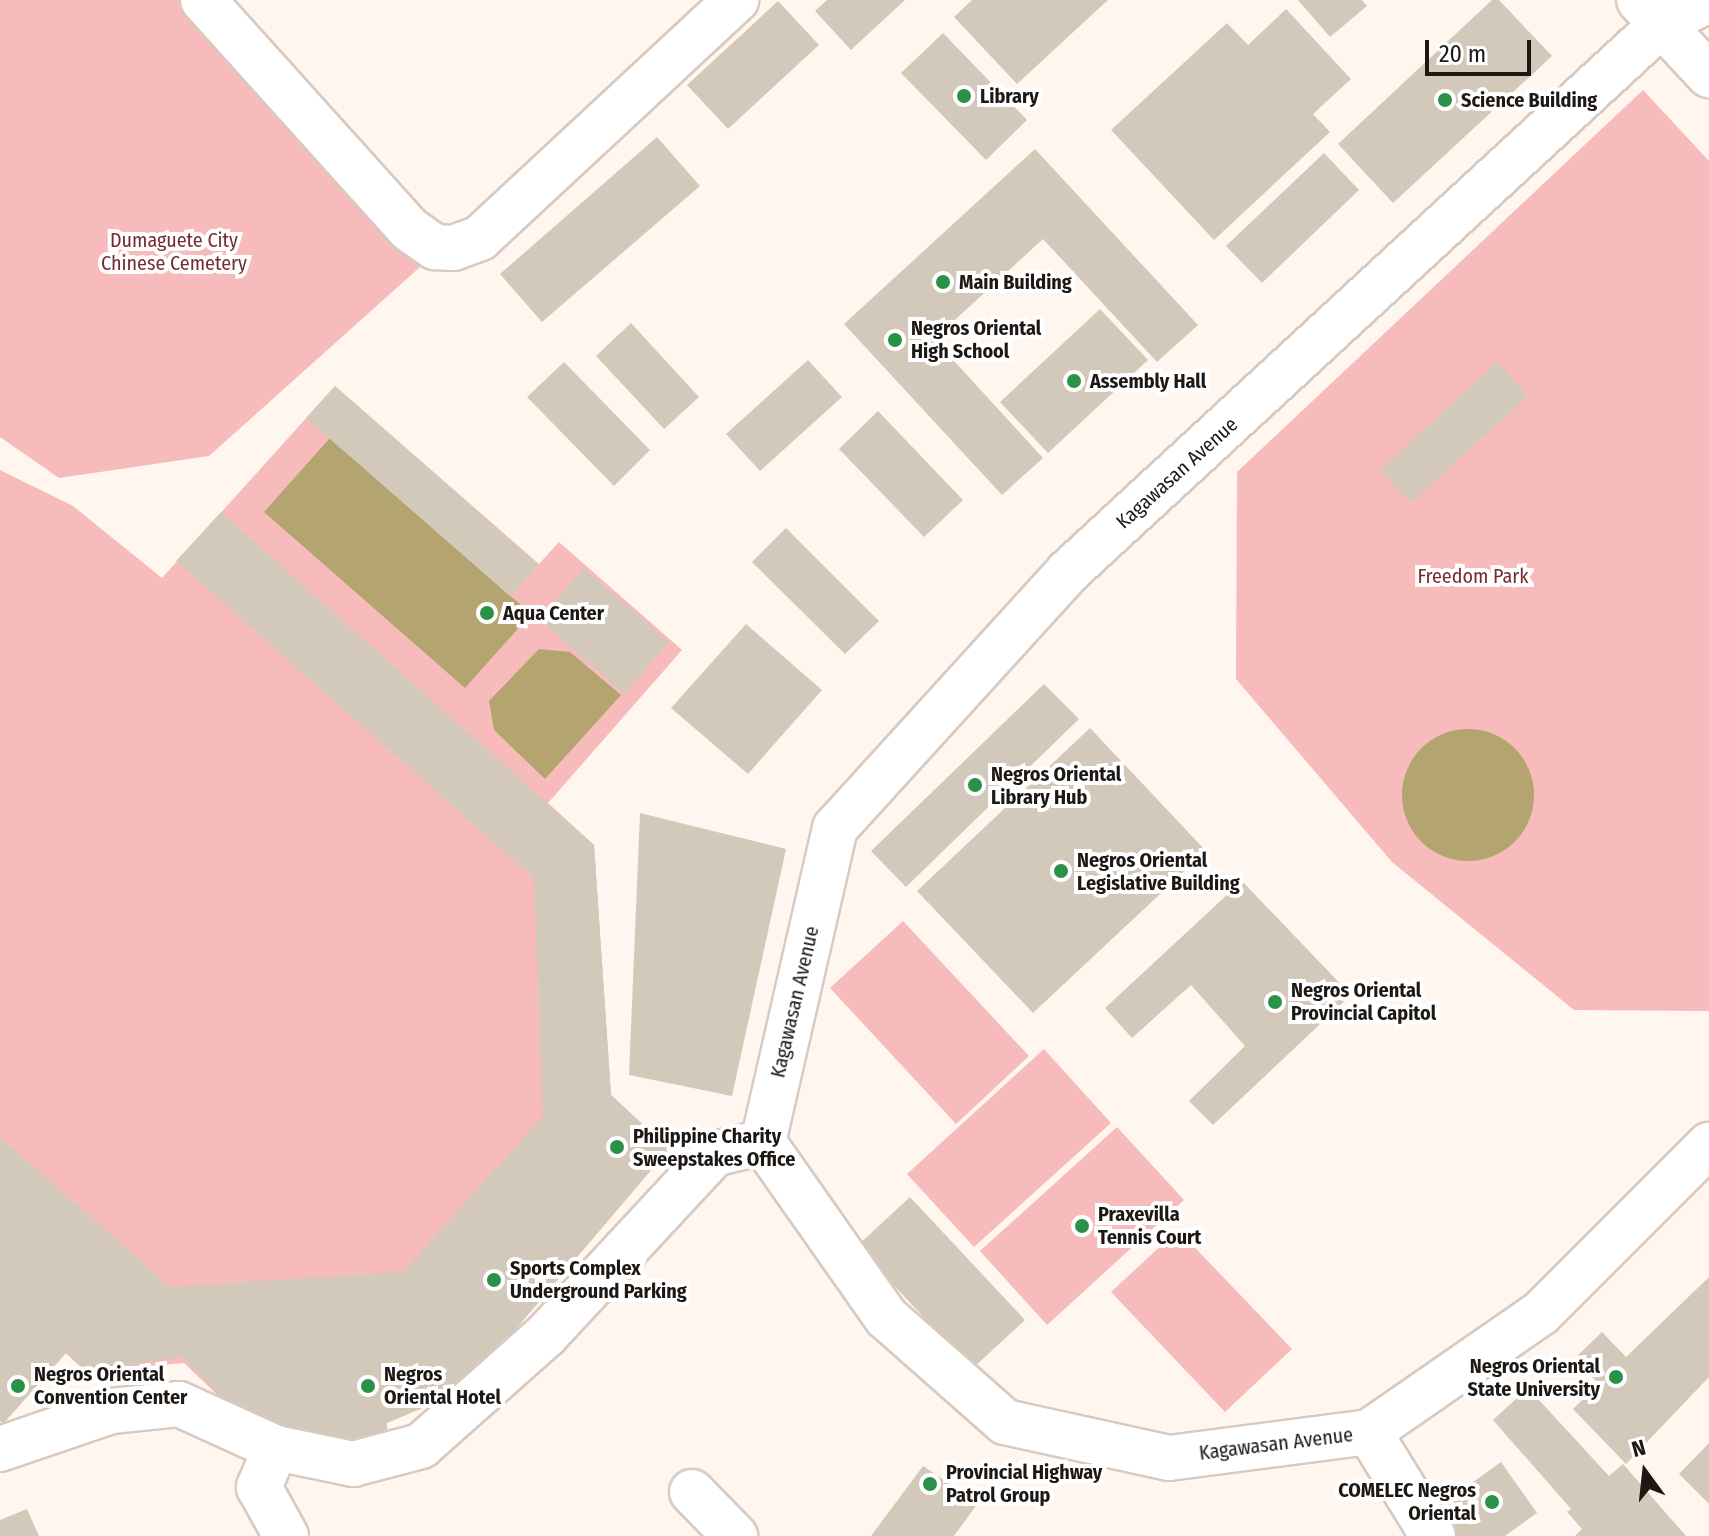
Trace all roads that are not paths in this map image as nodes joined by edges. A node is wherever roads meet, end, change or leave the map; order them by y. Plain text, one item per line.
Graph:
1 (203, 0) edge
2 (736, 0) edge
3 (1708, 0) edge
4 (1651, 12) edge
5 (1709, 75) edge
6 (763, 1142) junction
7 (1709, 1145) edge
8 (1369, 1432) junction
9 (276, 1448) junction
10 (0, 1449) edge
11 (692, 1492) dead end
12 (286, 1536) edge
13 (735, 1536) edge
14 (1433, 1536) edge

1 - 2 street
3 - 4 street, Kagawasan Avenue
4 - 5 street
4 - 6 street, Kagawasan Avenue
6 - 8 street, Kagawasan Avenue
6 - 9 street
7 - 8 street, Kagawasan Avenue
8 - 14 street
9 - 10 street
9 - 12 street
11 - 13 street

